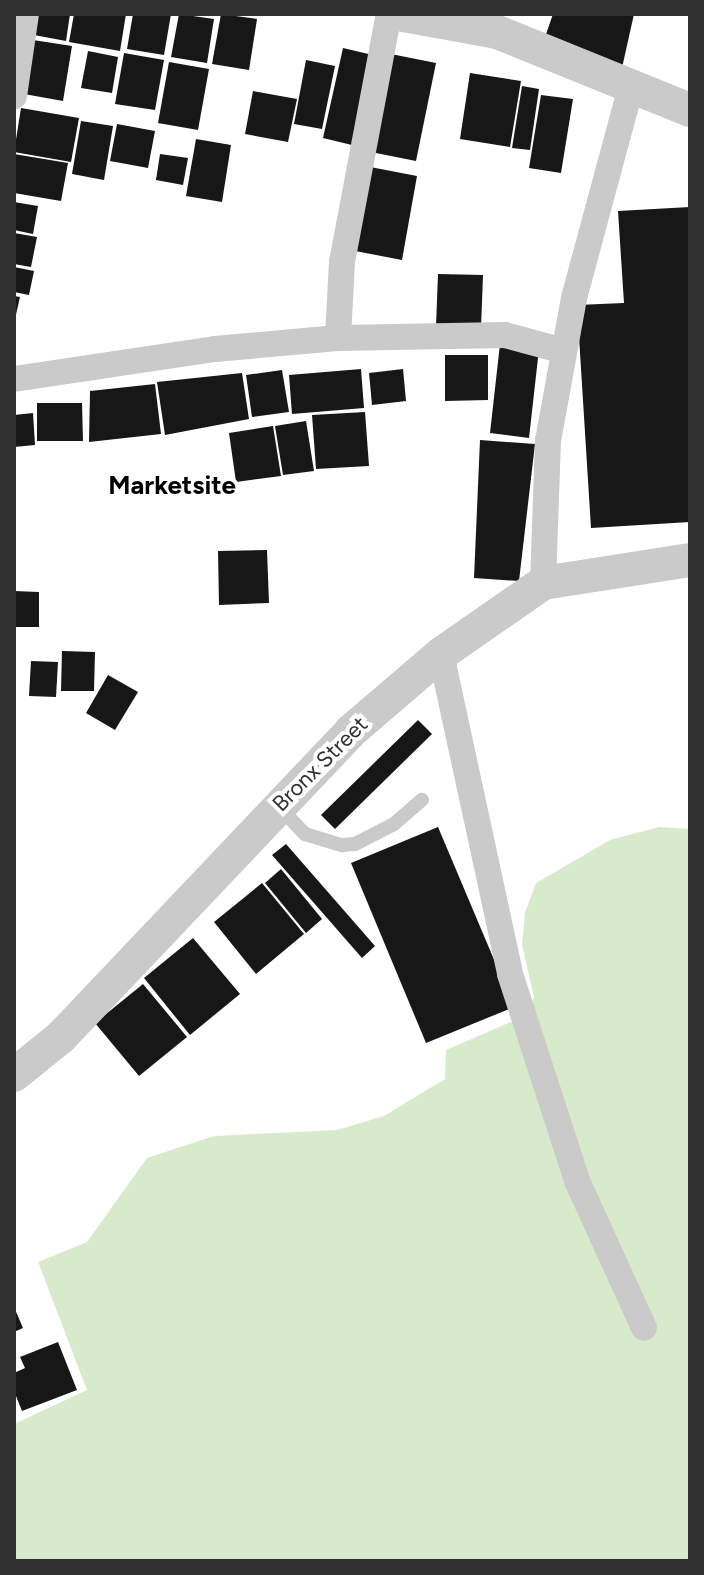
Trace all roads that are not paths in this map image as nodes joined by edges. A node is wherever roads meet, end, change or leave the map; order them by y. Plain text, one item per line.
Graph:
1 (26, 14) edge
2 (389, 14) edge
3 (398, 14) edge
4 (500, 23) edge
5 (630, 90) junction
6 (14, 96) edge
7 (690, 110) edge
8 (338, 338) junction
9 (564, 351) junction
10 (14, 379) edge
11 (690, 560) edge
12 (543, 583) junction
13 (441, 654) junction
14 (422, 800) dead end
15 (278, 806) junction
16 (14, 1075) edge
17 (644, 1328) dead end

1 - 6 street
2 - 8 street
3 - 4 street
4 - 5 street
5 - 7 street
5 - 9 street
8 - 9 street
8 - 10 street
9 - 12 street
11 - 12 street, Bronx Street
12 - 13 street, Bronx Street
13 - 15 street, Bronx Street
13 - 17 street
14 - 15 lane
15 - 16 street, Bronx Street

